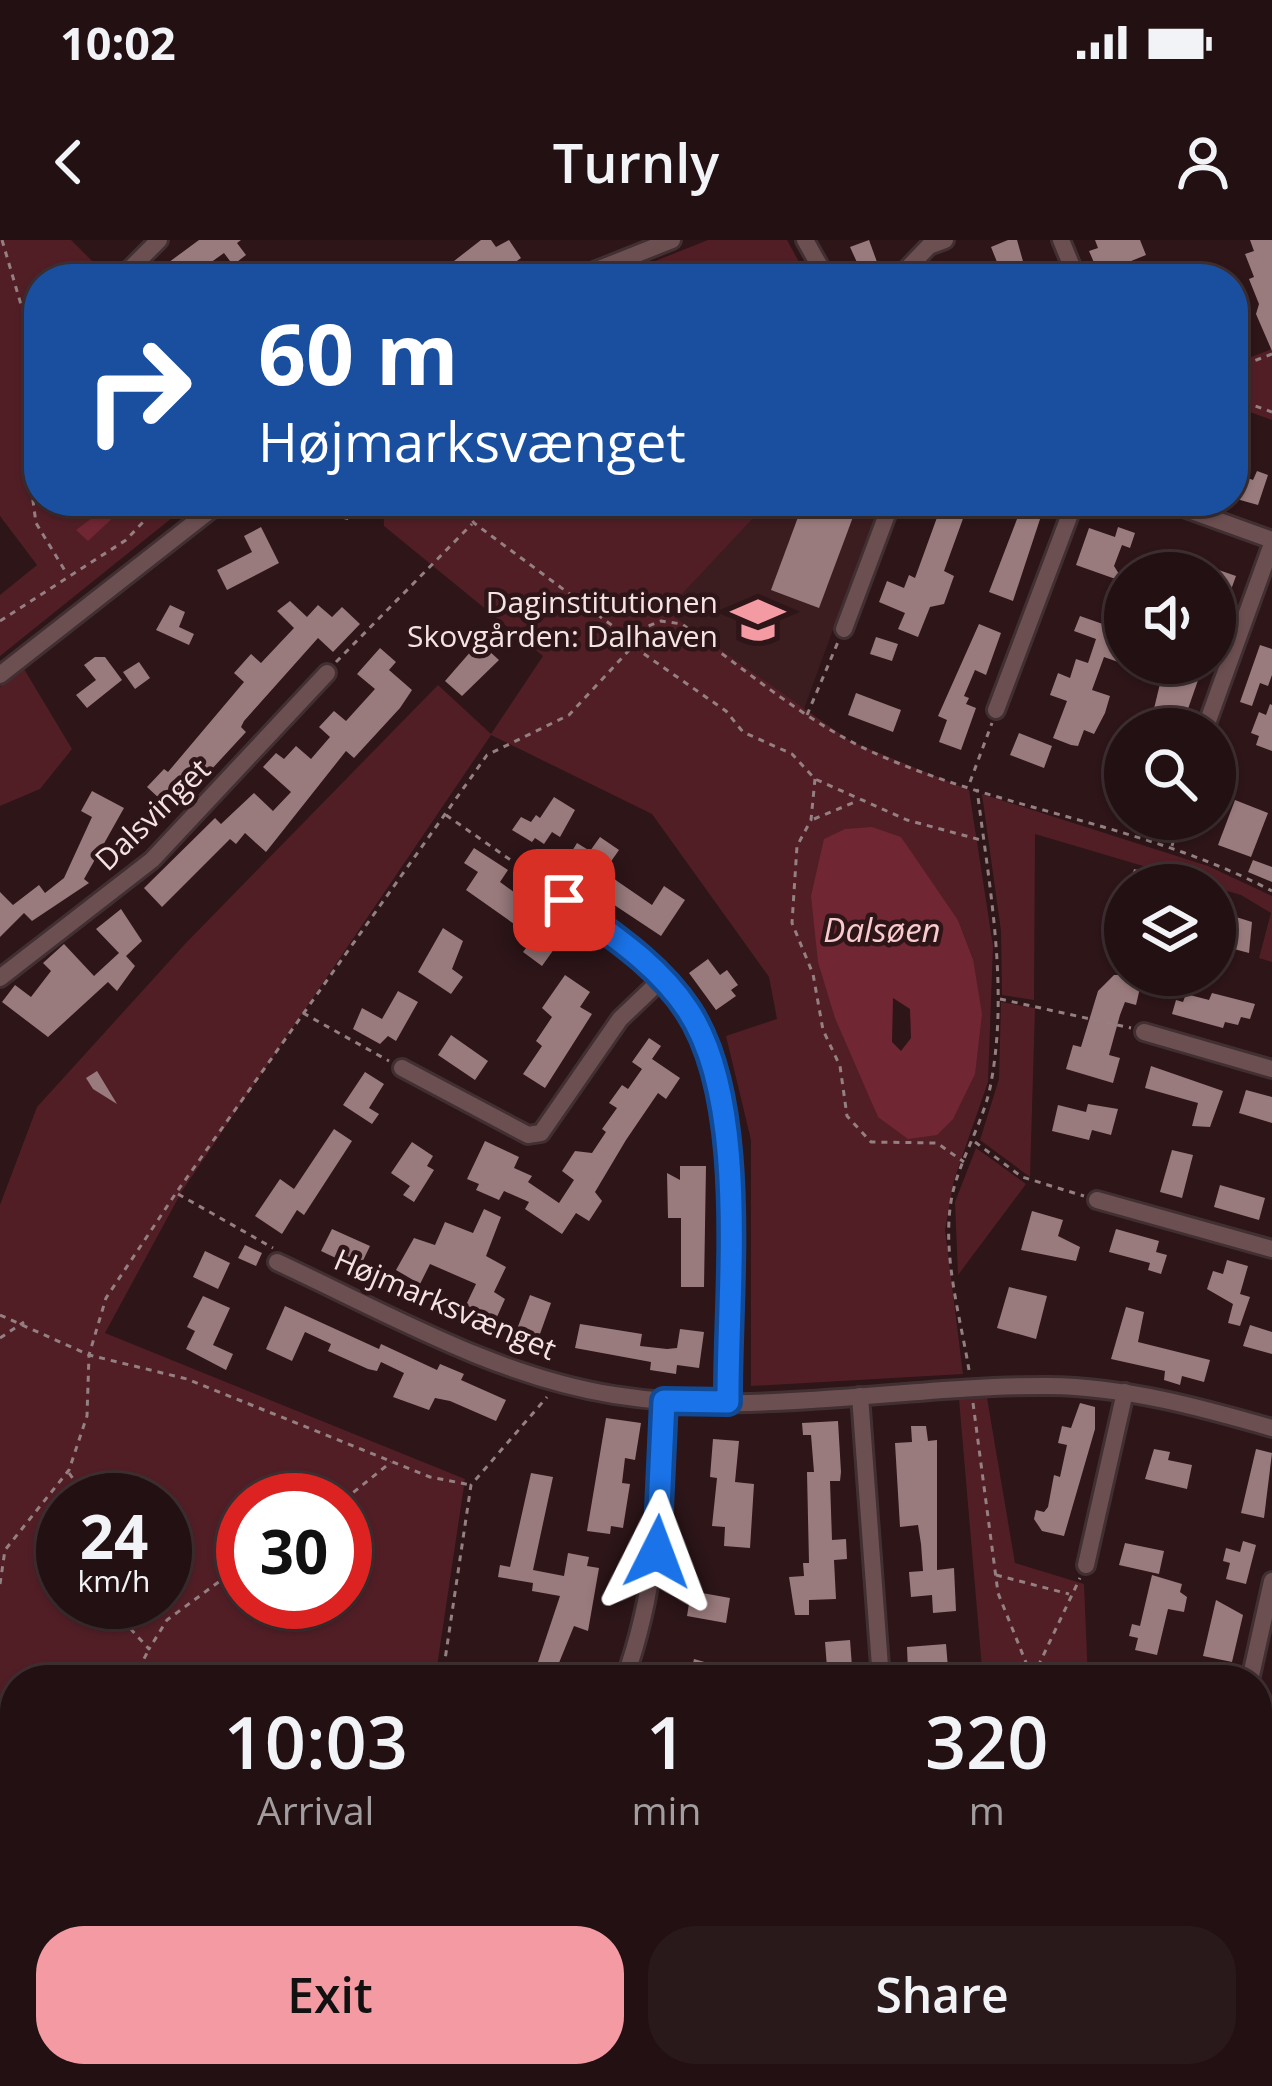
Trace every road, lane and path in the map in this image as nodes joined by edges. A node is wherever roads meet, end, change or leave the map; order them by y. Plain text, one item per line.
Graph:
1 (2, 240) edge
2 (159, 240) edge
3 (671, 240) edge
4 (945, 240) edge
5 (135, 264) edge
6 (611, 264) edge
7 (911, 264) edge
8 (24, 315) edge
9 (35, 516) edge
10 (149, 516) edge
11 (203, 516) edge
12 (469, 516) edge
13 (886, 516) edge
14 (1069, 516) edge
15 (1203, 516) edge
16 (474, 523) junction
17 (1272, 542) edge
18 (67, 574) junction
19 (0, 621) edge
20 (844, 629) joint
21 (625, 635) junction
22 (633, 646) junction
23 (327, 673) joint
24 (0, 675) edge
25 (1213, 708) edge
26 (996, 710) joint
27 (807, 715) junction
28 (815, 779) junction
29 (969, 785) junction
30 (976, 788) junction
31 (856, 801) junction
32 (445, 814) junction
33 (811, 820) junction
34 (1174, 840) edge
35 (984, 841) junction
36 (1172, 848) junction
37 (528, 872) joint
38 (1272, 890) edge
39 (0, 978) edge
40 (663, 978) junction
41 (996, 999) junction
42 (302, 1012) junction
43 (1144, 1032) joint
44 (402, 1068) joint
45 (1272, 1069) edge
46 (973, 1141) junction
47 (964, 1163) junction
48 (176, 1193) junction
49 (1097, 1201) joint
50 (1272, 1249) edge
51 (277, 1262) joint
52 (0, 1315) edge
53 (24, 1322) junction
54 (0, 1338) edge
55 (89, 1355) junction
56 (560, 1382) junction
57 (972, 1389) junction
58 (1125, 1392) junction
59 (860, 1396) junction
60 (664, 1401) junction
61 (728, 1402) junction
62 (1272, 1428) edge
63 (392, 1461) junction
64 (68, 1472) joint
65 (372, 1478) edge
66 (471, 1485) junction
67 (1086, 1565) joint
68 (995, 1575) junction
69 (1272, 1581) edge
70 (0, 1584) edge
71 (216, 1584) edge
72 (1072, 1595) junction
73 (131, 1629) edge
74 (149, 1649) junction
75 (141, 1665) edge
76 (444, 1665) edge
77 (628, 1665) edge
78 (880, 1665) edge
79 (1028, 1665) edge
80 (1040, 1665) edge
81 (1253, 1665) edge

1 - 8 path
2 - 5 street
3 - 6 street
4 - 7 street
9 - 18 path
10 - 18 path
11 - 24 street
12 - 16 path
13 - 20 street
14 - 26 street
15 - 17 street
16 - 21 path
16 - 23 path
17 - 25 street
18 - 19 path
20 - 27 path
21 - 22 path
21 - 27 path
22 - 28 path
22 - 32 path
23 - 39 street, Dalsvinget
26 - 29 path
27 - 29 path
28 - 31 path
28 - 33 path
29 - 30 path
30 - 35 path
30 - 36 path
31 - 33 path
31 - 35 path
32 - 37 path
32 - 42 path
33 - 47 path
34 - 36 path
35 - 41 path
36 - 38 path
37 - 40 street
40 - 44 street
40 - 61 street
41 - 43 path
41 - 46 path
42 - 44 path
42 - 48 path
43 - 45 street
46 - 47 path
46 - 49 path
47 - 57 path
48 - 51 path
48 - 55 path
49 - 50 street
51 - 56 street, Højmarksvænget
52 - 53 path
53 - 54 path
53 - 55 path
55 - 63 path
55 - 64 path
56 - 60 street, Højmarksvænget
56 - 66 path
57 - 58 street, Højmarksvænget
57 - 59 street, Højmarksvænget
57 - 68 path
58 - 62 street, Højmarksvænget
58 - 67 street
59 - 61 street, Højmarksvænget
59 - 78 street
60 - 61 street, Højmarksvænget
60 - 77 street
63 - 65 path
63 - 66 path
64 - 70 path
66 - 76 path
67 - 72 path
68 - 72 path
68 - 79 path
69 - 81 street
71 - 74 path
72 - 80 path
73 - 74 path
74 - 75 path

